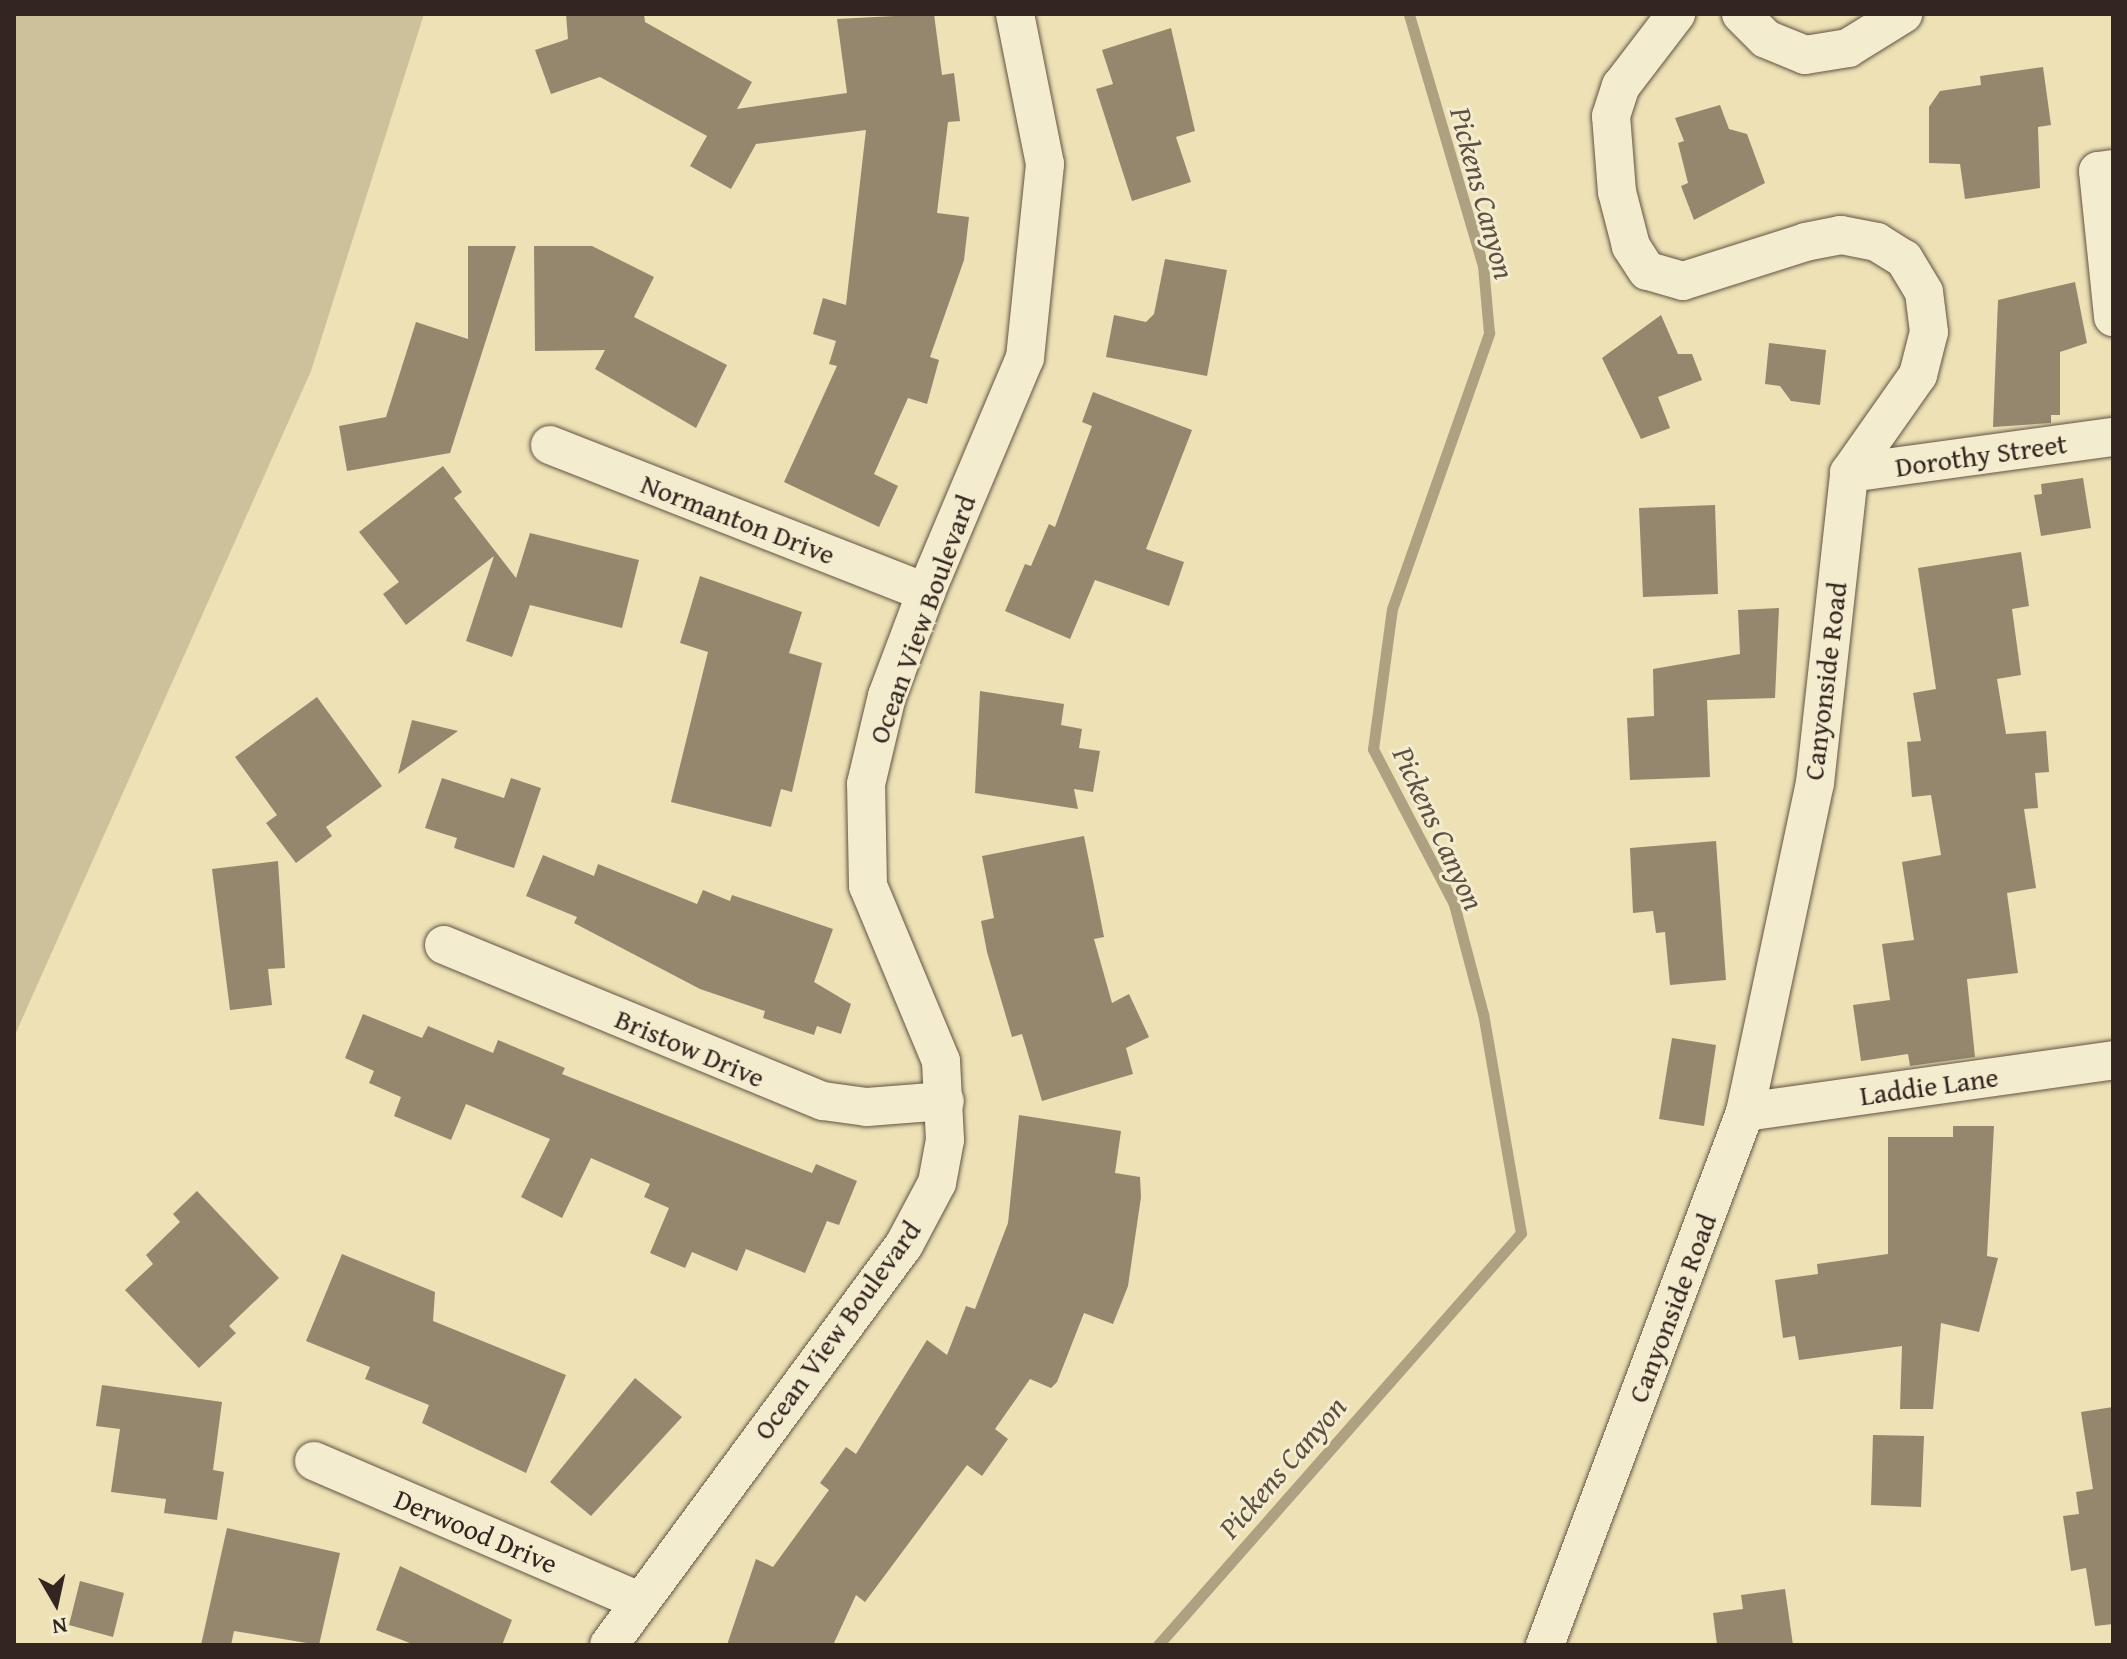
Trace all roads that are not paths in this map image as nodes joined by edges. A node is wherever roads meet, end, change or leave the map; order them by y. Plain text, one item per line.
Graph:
1 (1015, 14) edge
2 (1676, 14) edge
3 (1741, 14) edge
4 (1903, 14) edge
5 (2106, 170) edge
6 (2113, 317) edge
7 (2113, 437) edge
8 (550, 445) dead end
9 (1849, 473) junction
10 (926, 592) junction
11 (444, 945) dead end
12 (2113, 1060) edge
13 (945, 1101) junction
14 (1745, 1112) junction
15 (314, 1461) dead end
16 (637, 1600) junction
17 (609, 1645) edge
18 (1545, 1645) edge

1 - 10 street, Ocean View Boulevard
2 - 9 street, Canyonside Road
3 - 4 street
5 - 6 street
7 - 9 street, Dorothy Street
8 - 10 street, Normanton Drive
9 - 14 street, Canyonside Road
10 - 13 street, Ocean View Boulevard
11 - 13 street, Bristow Drive
12 - 14 street, Laddie Lane
13 - 16 street, Ocean View Boulevard
14 - 18 street, Canyonside Road
15 - 16 street, Derwood Drive
16 - 17 street, Ocean View Boulevard

